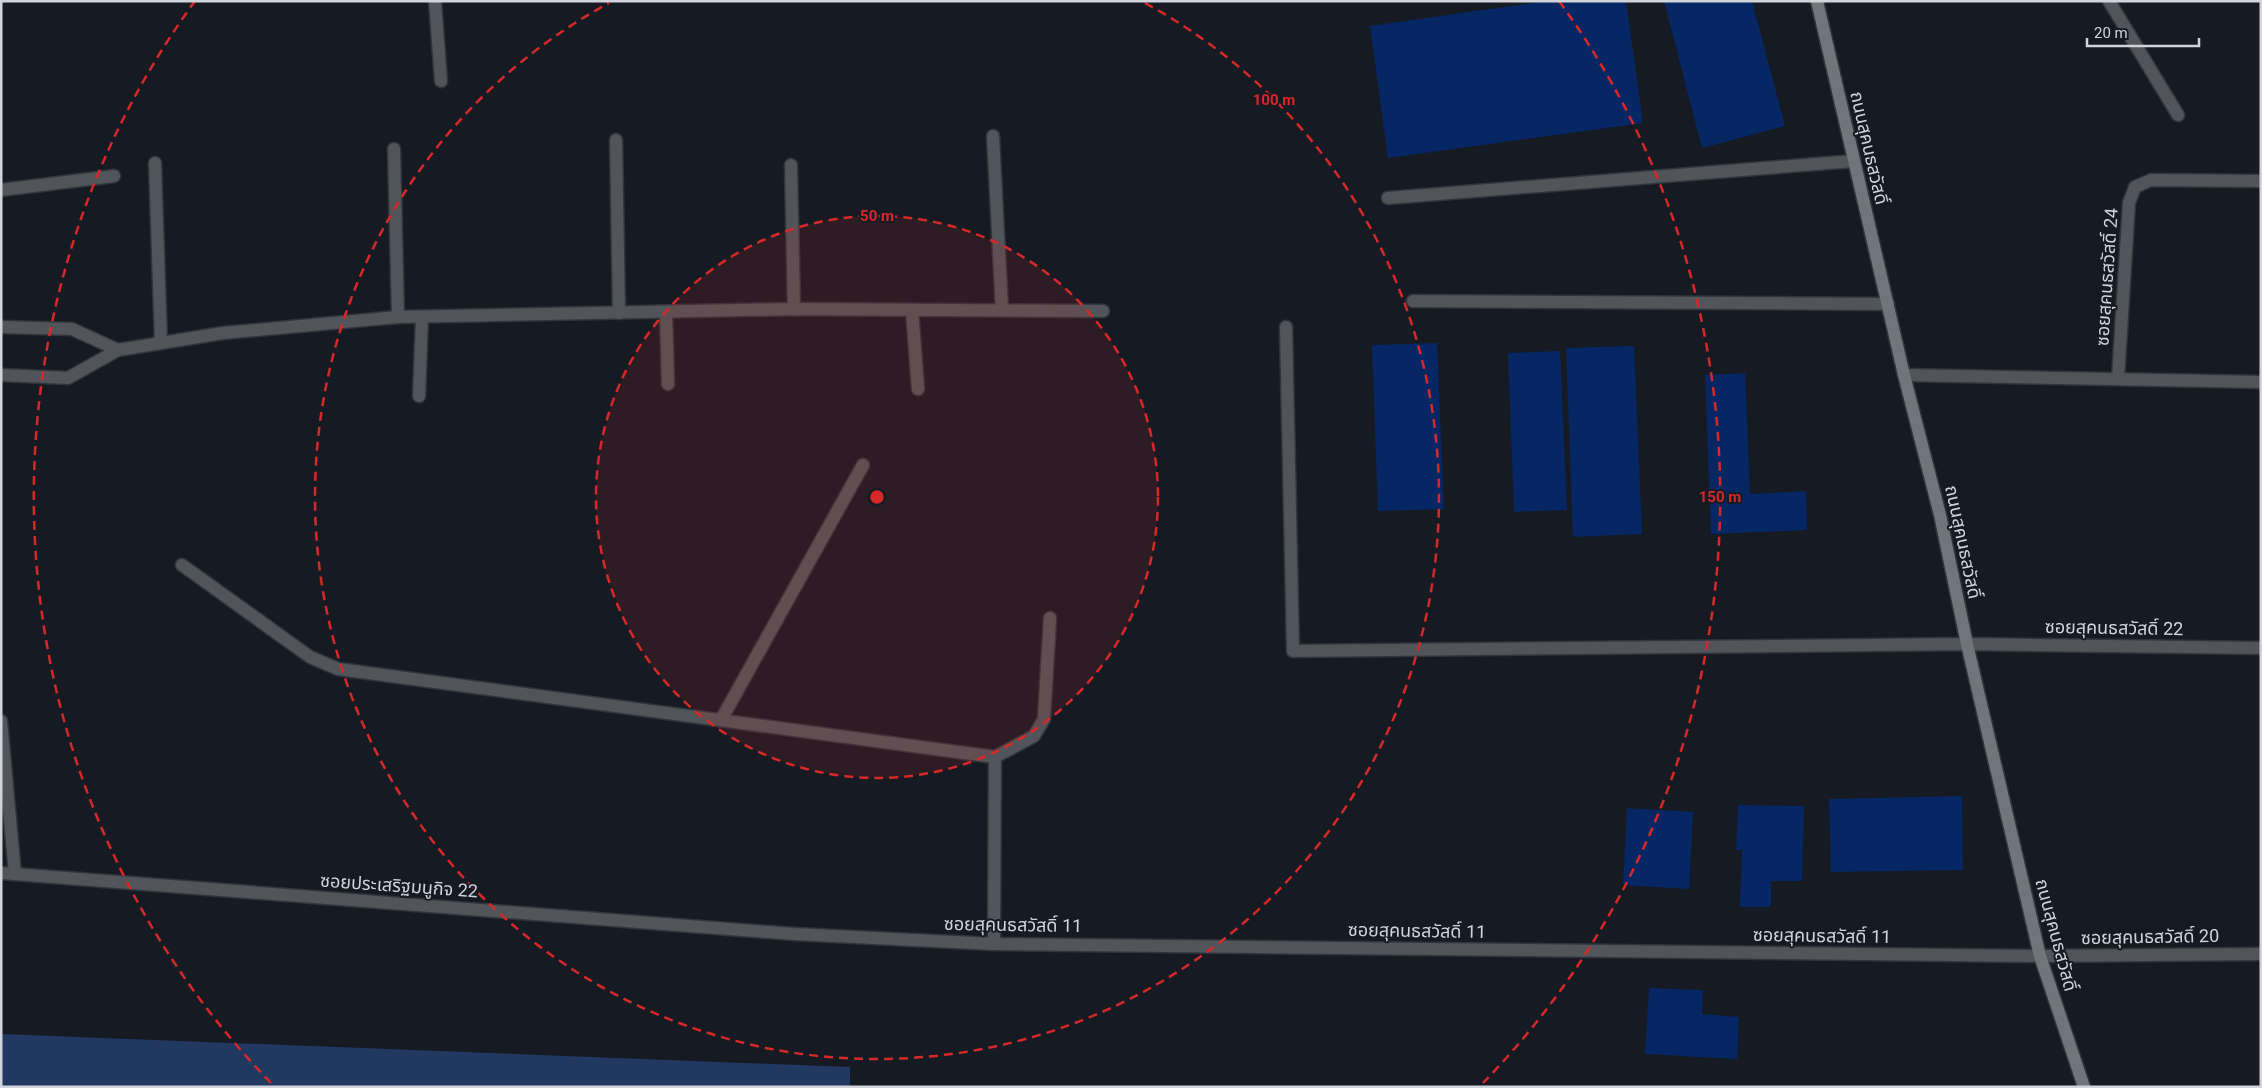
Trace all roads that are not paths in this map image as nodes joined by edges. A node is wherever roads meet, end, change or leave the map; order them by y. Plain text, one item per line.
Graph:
1 (435, 1) edge
2 (1817, 1) edge
3 (2109, 1) edge
4 (441, 80) dead end
5 (2178, 115) dead end
6 (993, 136) dead end
7 (616, 140) dead end
8 (394, 149) dead end
9 (1854, 161) junction
10 (155, 163) dead end
11 (791, 165) dead end
12 (114, 176) dead end
13 (2261, 181) edge
14 (1, 190) edge
15 (1388, 198) dead end
16 (1413, 301) dead end
17 (1888, 304) junction
18 (794, 309) junction
19 (912, 310) junction
20 (1002, 310) junction
21 (1103, 311) dead end
22 (666, 312) junction
23 (619, 313) junction
24 (422, 316) junction
25 (398, 317) junction
26 (1286, 326) dead end
27 (1, 327) edge
28 (161, 343) junction
29 (118, 350) junction
30 (1, 375) edge
31 (1904, 375) junction
32 (2118, 378) junction
33 (2261, 382) edge
34 (668, 384) dead end
35 (918, 389) dead end
36 (419, 396) dead end
37 (863, 465) dead end
38 (182, 565) dead end
39 (1050, 618) dead end
40 (1967, 644) junction
41 (2261, 648) edge
42 (721, 720) junction
43 (1, 721) edge
44 (995, 757) junction
45 (1, 873) edge
46 (15, 874) junction
47 (794, 934) joint
48 (994, 944) junction
49 (2261, 954) edge
50 (2040, 956) junction
51 (2084, 1087) edge

1 - 4 street
2 - 9 main road, ถนนสุคนธสวัสดิ์
3 - 5 street
6 - 20 street
7 - 23 street
8 - 25 street
9 - 15 street
9 - 17 main road, ถนนสุคนธสวัสดิ์
10 - 28 street
11 - 18 street
12 - 14 street
13 - 32 street, ซอยสุคนธสวัสดิ์ 24
16 - 17 street
17 - 31 main road, ถนนสุคนธสวัสดิ์
18 - 19 street
18 - 22 street
19 - 20 street
19 - 35 street
20 - 21 street
22 - 23 street
22 - 34 street
23 - 24 street
24 - 25 street
24 - 36 street
25 - 28 street
26 - 40 street, ซอยสุคนธสวัสดิ์ 22
27 - 29 street
28 - 29 street
29 - 30 street
31 - 32 street
31 - 40 main road, ถนนสุคนธสวัสดิ์
32 - 33 street
37 - 42 street
38 - 42 street
39 - 44 street
40 - 41 street, ซอยสุคนธสวัสดิ์ 22
40 - 50 main road, ถนนสุคนธสวัสดิ์
42 - 44 street
43 - 46 street
44 - 48 street
45 - 46 street, ซอยประเสริฐมนูกิจ 22
46 - 47 street, ซอยประเสริฐมนูกิจ 22
47 - 48 street, ซอยสุคนธสวัสดิ์ 11
48 - 50 street, ซอยสุคนธสวัสดิ์ 11
49 - 50 street, ซอยสุคนธสวัสดิ์ 20
50 - 51 main road, ถนนสุคนธสวัสดิ์

